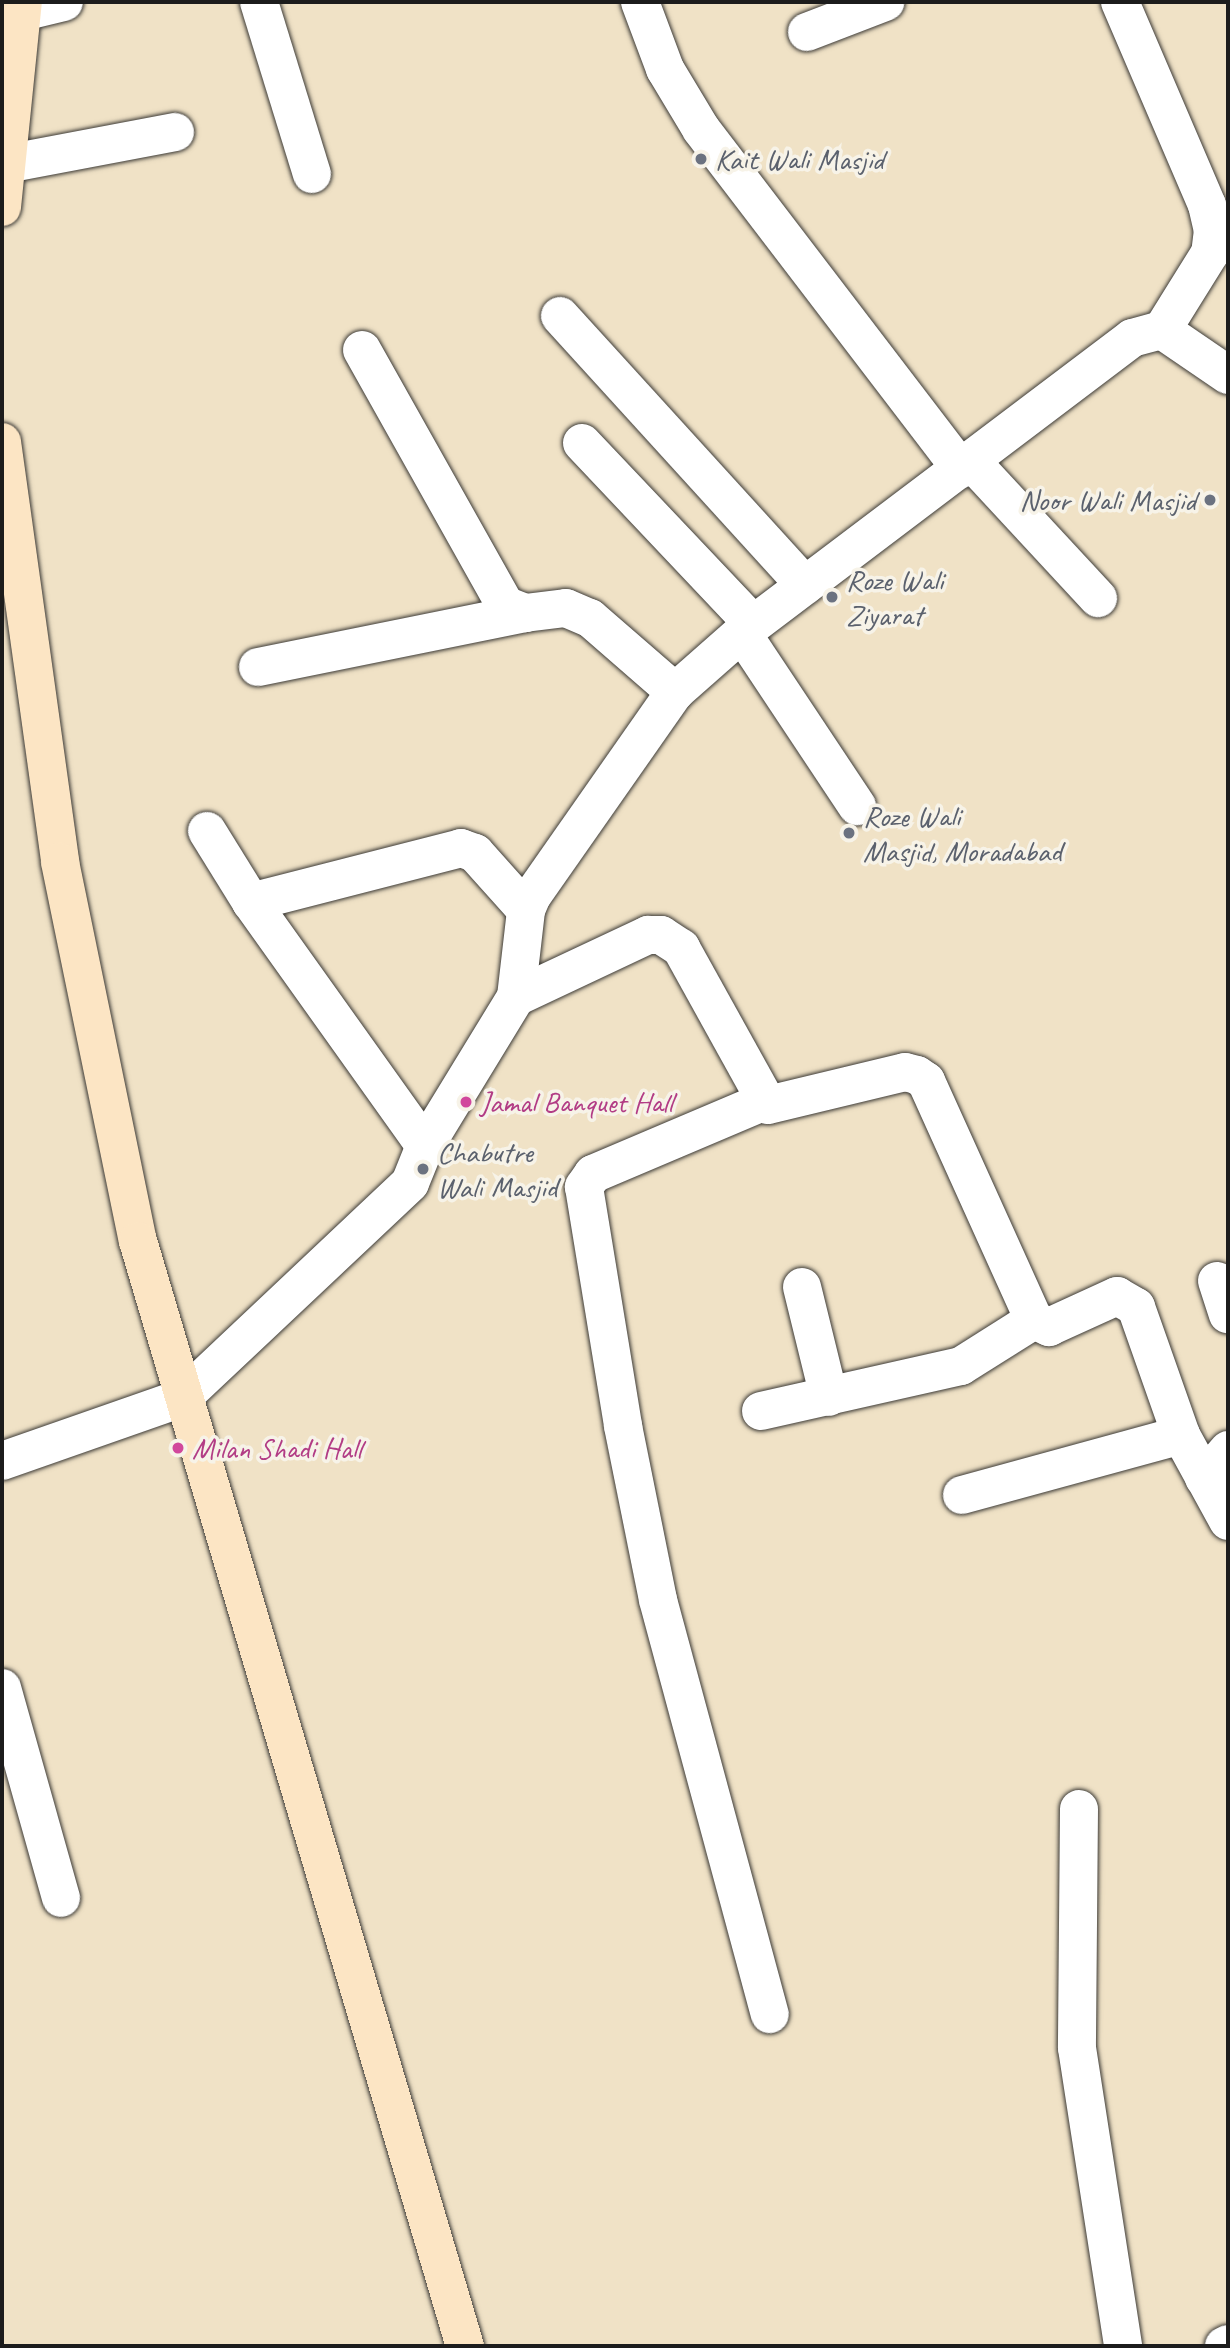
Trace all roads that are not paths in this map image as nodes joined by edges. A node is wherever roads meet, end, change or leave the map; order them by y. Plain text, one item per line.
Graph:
1 (64, 2) edge
2 (259, 2) edge
3 (640, 2) edge
4 (885, 2) edge
5 (1120, 2) edge
6 (23, 7) edge
7 (807, 32) dead end
8 (8, 83) edge
9 (175, 132) dead end
10 (6, 164) junction
11 (312, 174) dead end
12 (2, 207) edge
13 (559, 316) dead end
14 (1162, 330) junction
15 (362, 350) dead end
16 (1228, 376) edge
17 (2, 442) edge
18 (582, 443) dead end
19 (966, 465) junction
20 (805, 585) junction
21 (1098, 598) dead end
22 (525, 613) junction
23 (748, 628) junction
24 (258, 667) dead end
25 (675, 692) junction
26 (857, 806) dead end
27 (207, 831) dead end
28 (251, 902) junction
29 (526, 910) junction
30 (516, 997) junction
31 (765, 1101) junction
32 (425, 1146) junction
33 (802, 1286) dead end
34 (1034, 1320) junction
35 (829, 1397) junction
36 (182, 1398) junction
37 (761, 1411) dead end
38 (1181, 1434) junction
39 (2, 1461) edge
40 (1216, 1464) edge
41 (962, 1495) dead end
42 (1228, 1521) edge
43 (2, 1688) edge
44 (1079, 1809) dead end
45 (61, 1898) dead end
46 (770, 2014) dead end
47 (465, 2346) edge
48 (1123, 2346) edge

1 - 6 street
2 - 11 street
3 - 19 street
4 - 7 street
5 - 14 street
6 - 8 street
8 - 10 street
9 - 10 street
10 - 12 street
13 - 20 street
14 - 16 street
14 - 19 street
15 - 22 street
17 - 36 street
18 - 23 street
19 - 20 street
19 - 21 street
20 - 23 street
22 - 24 street
22 - 25 street
23 - 25 street
23 - 26 street
25 - 29 street
27 - 28 street
28 - 29 street
28 - 32 street
29 - 30 street
30 - 31 street
30 - 32 street
31 - 34 street
31 - 46 street
32 - 36 street
33 - 35 street
34 - 35 street
34 - 38 street
35 - 37 street
36 - 39 street
36 - 47 street
38 - 40 street
38 - 41 street
40 - 42 street
43 - 45 street
44 - 48 street

